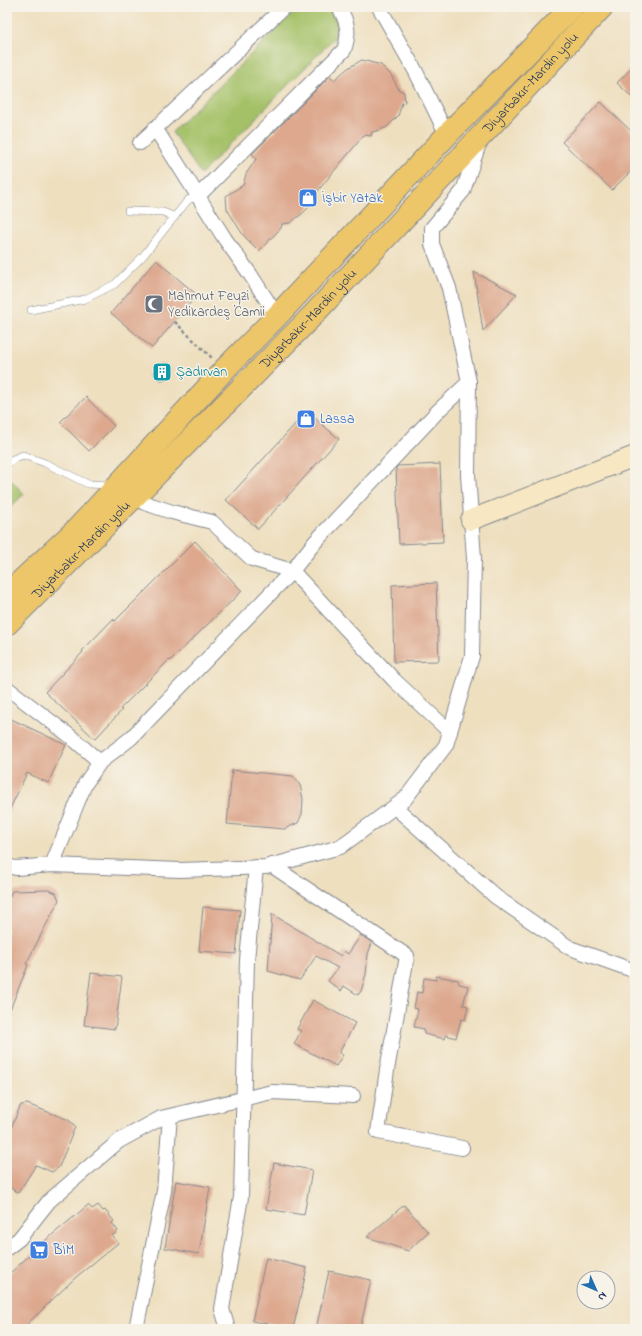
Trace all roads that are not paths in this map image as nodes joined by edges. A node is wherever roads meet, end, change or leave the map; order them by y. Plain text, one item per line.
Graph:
1 (284, 7) edge
2 (339, 7) edge
3 (380, 7) edge
4 (572, 7) edge
5 (602, 7) edge
6 (155, 128) junction
7 (483, 134) junction
8 (447, 135) junction
9 (140, 143) dead end
10 (198, 196) junction
11 (128, 211) dead end
12 (175, 217) junction
13 (31, 310) dead end
14 (277, 316) junction
15 (469, 382) junction
16 (635, 456) edge
17 (7, 464) edge
18 (126, 491) junction
19 (471, 520) junction
20 (292, 571) junction
21 (7, 594) edge
22 (7, 624) edge
23 (7, 688) edge
24 (450, 732) junction
25 (100, 762) junction
26 (395, 807) junction
27 (52, 865) junction
28 (271, 865) junction
29 (7, 866) edge
30 (256, 867) junction
31 (635, 970) edge
32 (353, 1096) dead end
33 (243, 1098) junction
34 (170, 1116) junction
35 (462, 1148) dead end
36 (7, 1248) edge
37 (136, 1329) edge
38 (228, 1329) edge

1 - 6 street
2 - 10 street
3 - 8 street
4 - 8 highway, Diyarbakır-Mardin yolu
5 - 7 highway, Diyarbakır-Mardin yolu
6 - 9 street
6 - 10 street
7 - 15 street
7 - 18 highway, Diyarbakır-Mardin yolu
8 - 14 highway, Diyarbakır-Mardin yolu
10 - 12 lane
10 - 14 street
11 - 12 lane
12 - 13 lane
14 - 18 highway, Diyarbakır-Mardin yolu
15 - 19 street
15 - 20 street
16 - 19 street
17 - 18 lane
18 - 20 street
18 - 21 highway, Diyarbakır-Mardin yolu
18 - 22 highway, Diyarbakır-Mardin yolu
19 - 24 street
20 - 24 street
20 - 25 street
23 - 25 street
24 - 26 street
25 - 27 street
26 - 28 street
26 - 31 street
27 - 29 street
27 - 30 street
28 - 30 street
28 - 35 street
30 - 33 street
32 - 33 street
33 - 34 street
33 - 38 street
34 - 36 street
34 - 37 street

